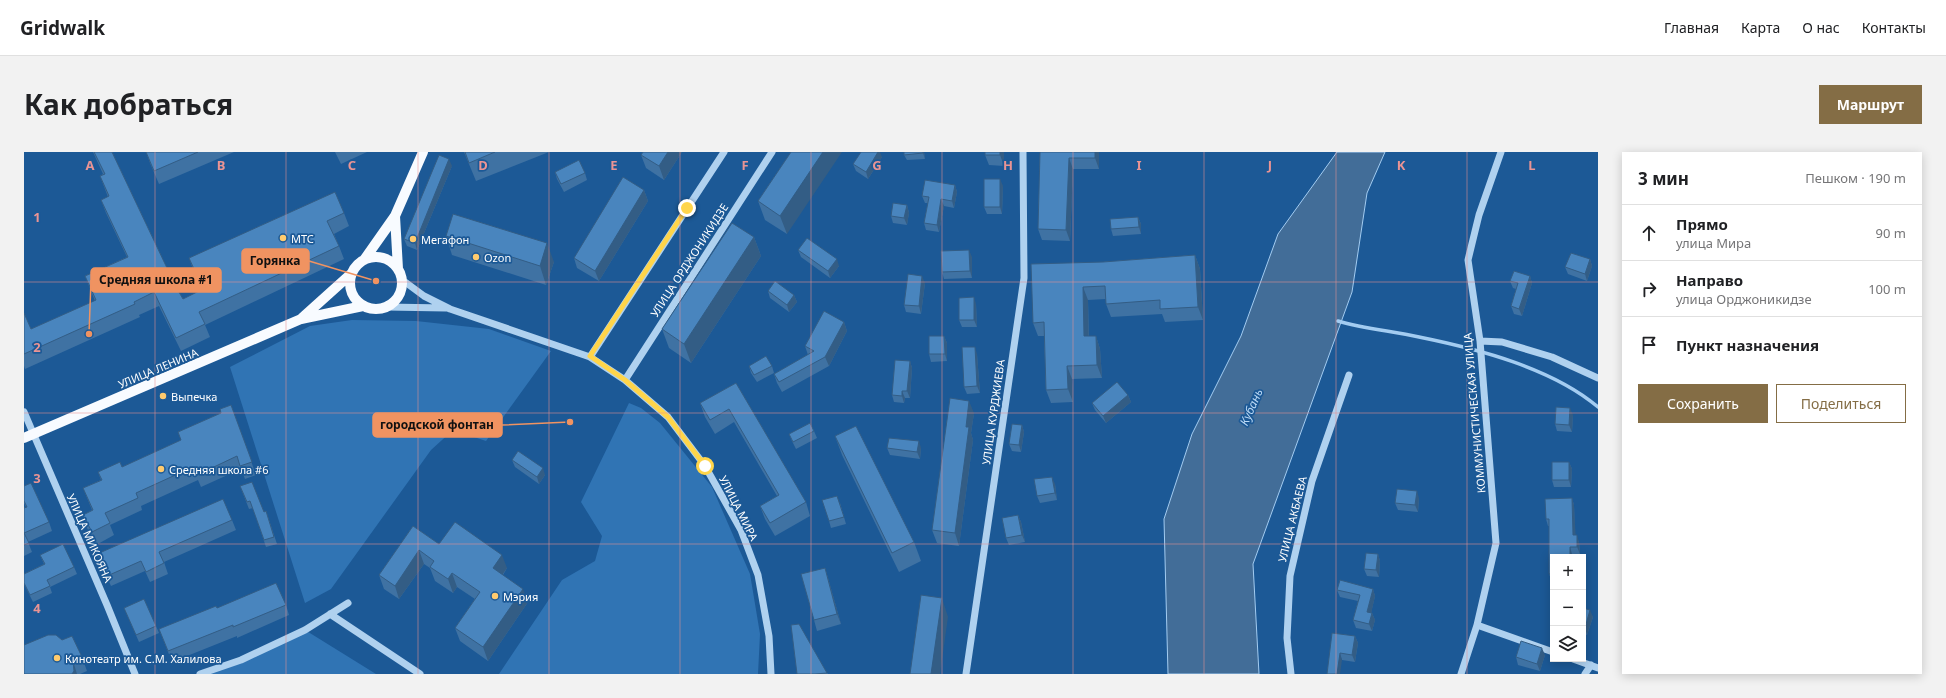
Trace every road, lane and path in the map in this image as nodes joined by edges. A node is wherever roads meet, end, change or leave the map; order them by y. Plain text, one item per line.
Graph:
1 (423, 152) edge
2 (724, 152) edge
3 (772, 152) edge
4 (1023, 152) edge
5 (1501, 152) edge
6 (395, 216) junction
7 (364, 260) junction
8 (398, 269) junction
9 (352, 273) junction
10 (401, 279) junction
11 (363, 306) junction
12 (386, 307) junction
13 (450, 309) junction
14 (300, 319) junction
15 (1480, 341) junction
16 (590, 356) junction
17 (1349, 375) dead end
18 (1598, 378) edge
19 (625, 380) junction
20 (24, 412) edge
21 (29, 436) edge
22 (348, 603) dead end
23 (330, 614) junction
24 (1477, 625) junction
25 (1550, 651) edge
26 (1583, 662) edge
27 (1594, 666) edge
28 (135, 674) edge
29 (200, 674) edge
30 (420, 674) edge
31 (771, 674) edge
32 (966, 674) edge
33 (1291, 674) edge
34 (1461, 674) edge
35 (1585, 674) edge

1 - 6 main road
2 - 16 street
3 - 19 street, УЛИЦА ОРДЖОНИКИДЗЕ
4 - 32 street, УЛИЦА КУРДЖИЕВА
5 - 15 street, КОММУНИСТИЧЕСКАЯ УЛИЦА
6 - 7 main road
6 - 8 main road
7 - 8 main road
7 - 9 main road
8 - 10 main road
9 - 11 main road
9 - 14 main road, УЛИЦА ЛЕНИНА
10 - 12 main road
10 - 13 street, УЛИЦА МИРА
11 - 12 main road
11 - 14 main road, УЛИЦА ЛЕНИНА
12 - 13 street, УЛИЦА МИРА
13 - 16 street, УЛИЦА МИРА
14 - 21 main road, УЛИЦА ЛЕНИНА
15 - 18 street
15 - 24 street, КОММУНИСТИЧЕСКАЯ УЛИЦА
16 - 19 street, УЛИЦА МИРА
17 - 33 street, УЛИЦА АКБАЕВА
19 - 31 street, УЛИЦА МИРА
20 - 21 street, УЛИЦА МИКОЯНА
21 - 28 street, УЛИЦА МИКОЯНА
22 - 23 street
23 - 29 street
23 - 30 street
24 - 25 street
24 - 34 street, КОММУНИСТИЧЕСКАЯ УЛИЦА
26 - 27 street
27 - 35 street

